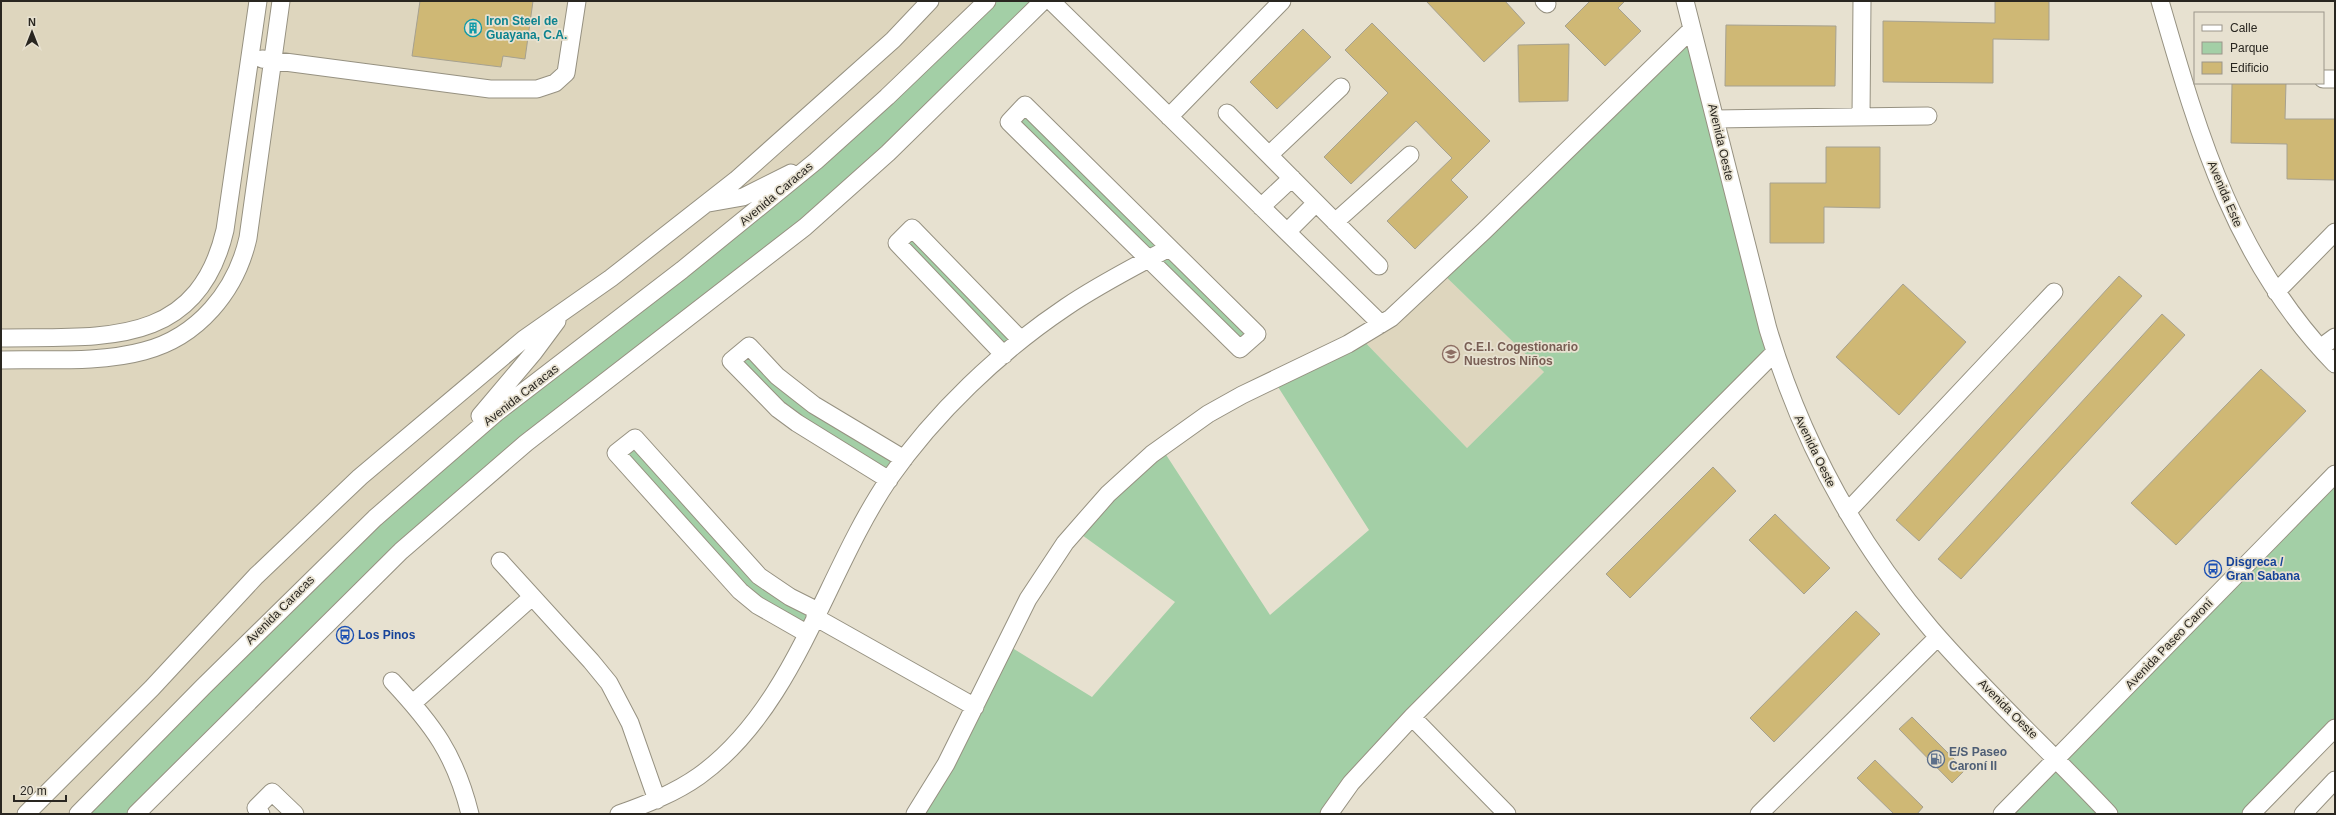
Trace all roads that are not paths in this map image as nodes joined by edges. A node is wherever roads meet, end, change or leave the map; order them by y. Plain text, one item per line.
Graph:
1 (258, 1) edge
2 (281, 1) edge
3 (578, 1) edge
4 (930, 1) edge
5 (987, 1) edge
6 (1043, 1) edge
7 (1051, 1) edge
8 (1282, 1) edge
9 (1686, 1) edge
10 (1862, 1) edge
11 (2160, 1) edge
12 (1692, 29) junction
13 (251, 57) junction
14 (273, 60) junction
15 (2324, 79) edge
16 (2335, 79) edge
17 (1341, 87) dead end
18 (1227, 113) dead end
19 (1928, 116) dead end
20 (1169, 117) junction
21 (1862, 117) junction
22 (1715, 119) junction
23 (1269, 155) junction
24 (1410, 155) dead end
25 (816, 161) junction
26 (1292, 178) junction
27 (707, 203) junction
28 (1316, 203) junction
29 (1261, 207) junction
30 (1335, 222) junction
31 (1287, 232) junction
32 (2335, 232) edge
33 (1169, 248) junction
34 (1149, 259) junction
35 (1379, 266) dead end
36 (2054, 292) dead end
37 (2276, 292) junction
38 (565, 310) junction
39 (1381, 324) junction
40 (52, 337) junction
41 (2335, 337) edge
42 (1, 338) edge
43 (1021, 340) junction
44 (2320, 348) junction
45 (1774, 352) junction
46 (1004, 355) junction
47 (53, 358) junction
48 (1, 360) edge
49 (2335, 364) edge
50 (904, 459) junction
51 (443, 460) junction
52 (2335, 474) edge
53 (889, 480) junction
54 (1847, 512) junction
55 (500, 561) dead end
56 (532, 597) junction
57 (816, 614) junction
58 (806, 633) junction
59 (1938, 637) junction
60 (392, 681) dead end
61 (413, 703) junction
62 (975, 707) junction
63 (1412, 717) junction
64 (2335, 728) edge
65 (2058, 759) junction
66 (2335, 780) edge
67 (657, 800) junction
68 (26, 814) edge
69 (78, 814) edge
70 (136, 814) edge
71 (261, 814) edge
72 (295, 814) edge
73 (470, 814) edge
74 (619, 814) edge
75 (915, 814) edge
76 (1329, 814) edge
77 (1507, 814) edge
78 (1759, 814) edge
79 (2002, 814) edge
80 (2109, 814) edge
81 (2251, 814) edge
82 (2303, 814) edge

1 - 13 street
2 - 14 street
3 - 14 street
4 - 27 street
5 - 25 street, Avenida Caracas
6 - 70 street
7 - 20 street
8 - 20 street
9 - 12 street, Avenida Oeste
10 - 21 street
11 - 37 street, Avenida Este
12 - 22 street, Avenida Oeste
12 - 39 street
13 - 14 street
13 - 40 street
14 - 47 street
15 - 16 street
17 - 23 street
18 - 23 street
19 - 21 street
20 - 29 street
21 - 22 street
22 - 45 street, Avenida Oeste
23 - 26 street
24 - 30 street
25 - 27 street
25 - 51 street, Avenida Caracas
26 - 28 street
26 - 29 street
27 - 38 street
28 - 30 street
28 - 31 street
29 - 31 street
30 - 35 street
31 - 39 street
32 - 37 street
33 - 34 street
33 - 34 street
33 - 34 street
34 - 43 street
36 - 54 street
37 - 44 street, Avenida Este
38 - 51 street
38 - 68 street
39 - 62 street
40 - 42 street
40 - 47 street
41 - 44 street
43 - 46 street
43 - 46 street
44 - 49 street, Avenida Este
45 - 54 street, Avenida Oeste
45 - 63 street
46 - 50 street
47 - 48 street
50 - 53 street
50 - 53 street
51 - 69 street, Avenida Caracas
52 - 65 street, Avenida Paseo Caroní
53 - 57 street
54 - 59 street, Avenida Oeste
55 - 56 street
56 - 61 street
56 - 67 street
57 - 58 street
57 - 58 street
57 - 62 street
58 - 67 street
59 - 65 street, Avenida Oeste
59 - 78 street
60 - 61 street
61 - 73 street
62 - 75 street
63 - 76 street
63 - 77 street
64 - 81 street
65 - 79 street, Avenida Paseo Caroní
65 - 80 street, Avenida Oeste
66 - 82 street
67 - 74 street
71 - 72 street

